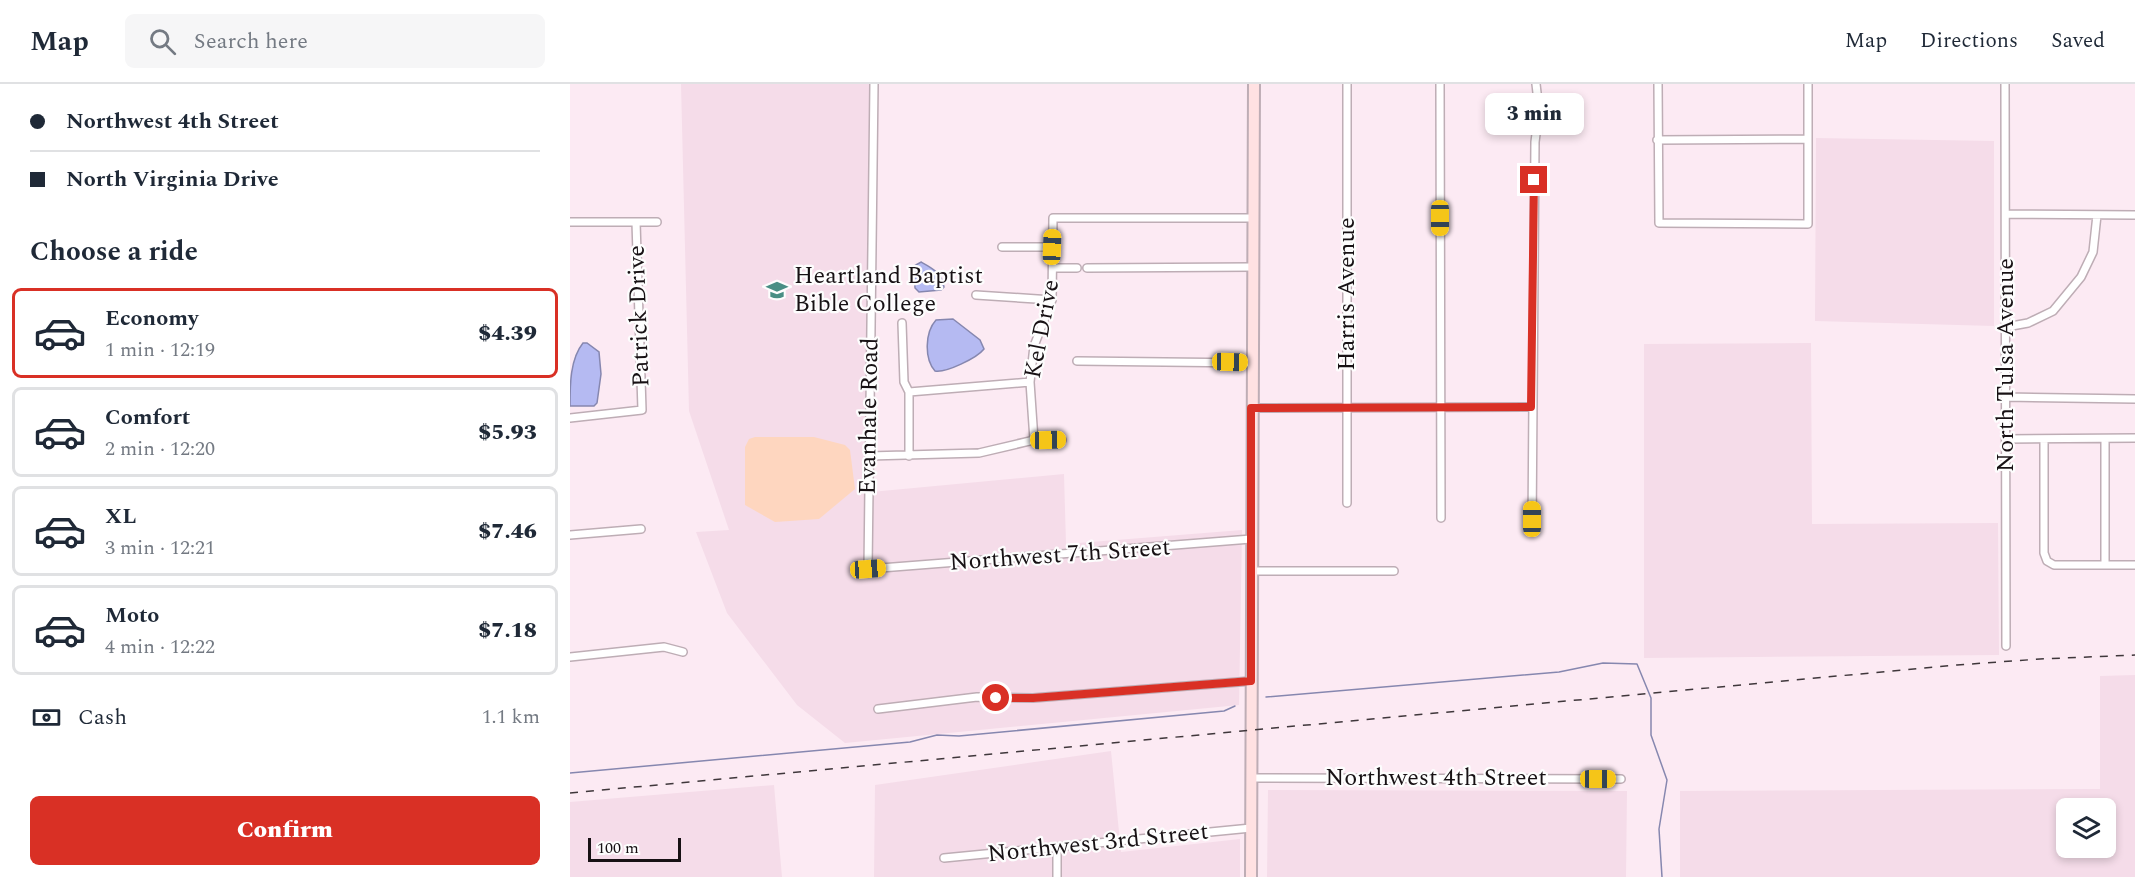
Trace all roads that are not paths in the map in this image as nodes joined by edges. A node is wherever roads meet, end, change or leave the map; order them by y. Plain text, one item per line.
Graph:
1 (874, 84) edge
2 (1254, 84) edge
3 (1347, 84) edge
4 (1440, 84) edge
5 (1536, 84) edge
6 (1658, 84) edge
7 (1808, 84) edge
8 (2005, 84) edge
9 (1808, 139) junction
10 (1657, 140) junction
11 (2006, 214) junction
12 (2097, 215) junction
13 (2135, 215) edge
14 (1252, 218) junction
15 (570, 222) edge
16 (636, 222) junction
17 (657, 222) dead end
18 (1002, 247) dead end
19 (1052, 247) junction
20 (1252, 267) junction
21 (1053, 268) junction
22 (1077, 268) dead end
23 (1087, 268) dead end
24 (976, 295) dead end
25 (1052, 300) junction
26 (903, 323) dead end
27 (2006, 327) junction
28 (1077, 361) dead end
29 (1252, 363) junction
30 (1030, 382) junction
31 (909, 392) junction
32 (2005, 397) junction
33 (2135, 399) edge
34 (1531, 407) junction
35 (1251, 408) junction
36 (1347, 409) junction
37 (1441, 409) junction
38 (570, 418) edge
39 (2135, 438) edge
40 (2006, 439) junction
41 (2044, 439) junction
42 (2105, 439) junction
43 (1034, 440) junction
44 (1062, 440) dead end
45 (869, 456) junction
46 (909, 456) junction
47 (1347, 503) dead end
48 (1441, 518) dead end
49 (641, 529) dead end
50 (1532, 529) dead end
51 (570, 536) edge
52 (1251, 540) junction
53 (2105, 565) junction
54 (2135, 565) edge
55 (868, 569) joint
56 (1251, 571) junction
57 (1394, 571) dead end
58 (2006, 646) dead end
59 (683, 652) dead end
60 (570, 657) edge
61 (1251, 681) junction
62 (878, 709) dead end
63 (1251, 778) junction
64 (1621, 779) dead end
65 (1251, 828) junction
66 (1057, 847) junction
67 (944, 858) dead end
68 (1056, 877) edge
69 (1251, 877) edge

1 - 45 street, Evanhale Road
2 - 14 main road
3 - 36 street, Harris Avenue
4 - 37 street
5 - 34 street
6 - 10 street
7 - 9 street
8 - 11 street, North Tulsa Avenue
9 - 10 street
9 - 10 street
11 - 12 street
11 - 27 street, North Tulsa Avenue
12 - 13 street
12 - 27 street
14 - 19 street, Kel Drive
14 - 20 main road
15 - 16 street
16 - 17 street
16 - 38 street, Patrick Drive
18 - 19 street
19 - 21 street, Kel Drive
20 - 23 street
20 - 29 main road
21 - 22 street
21 - 25 street, Kel Drive
24 - 25 street
25 - 30 street, Kel Drive
26 - 31 street
27 - 32 street, North Tulsa Avenue
28 - 29 street
29 - 35 main road
30 - 31 street
30 - 43 street, Kel Drive
31 - 46 street
32 - 33 street
32 - 40 street, North Tulsa Avenue
34 - 37 street
34 - 50 street
35 - 36 street
35 - 52 main road
36 - 37 street
36 - 47 street, Harris Avenue
37 - 48 street
39 - 42 street
40 - 41 street
40 - 58 street, North Tulsa Avenue
41 - 42 street
41 - 53 street
42 - 53 street
43 - 44 street
43 - 46 street
45 - 46 street
45 - 55 street, Evanhale Road
49 - 51 street
52 - 55 street, Northwest 7th Street
52 - 56 main road
53 - 54 street
56 - 57 street
56 - 61 main road
59 - 60 street
61 - 62 street
61 - 63 main road
63 - 64 street, Northwest 4th Street
63 - 65 main road
65 - 66 street, Northwest 3rd Street
65 - 69 main road
66 - 67 street, Northwest 3rd Street
66 - 68 street

